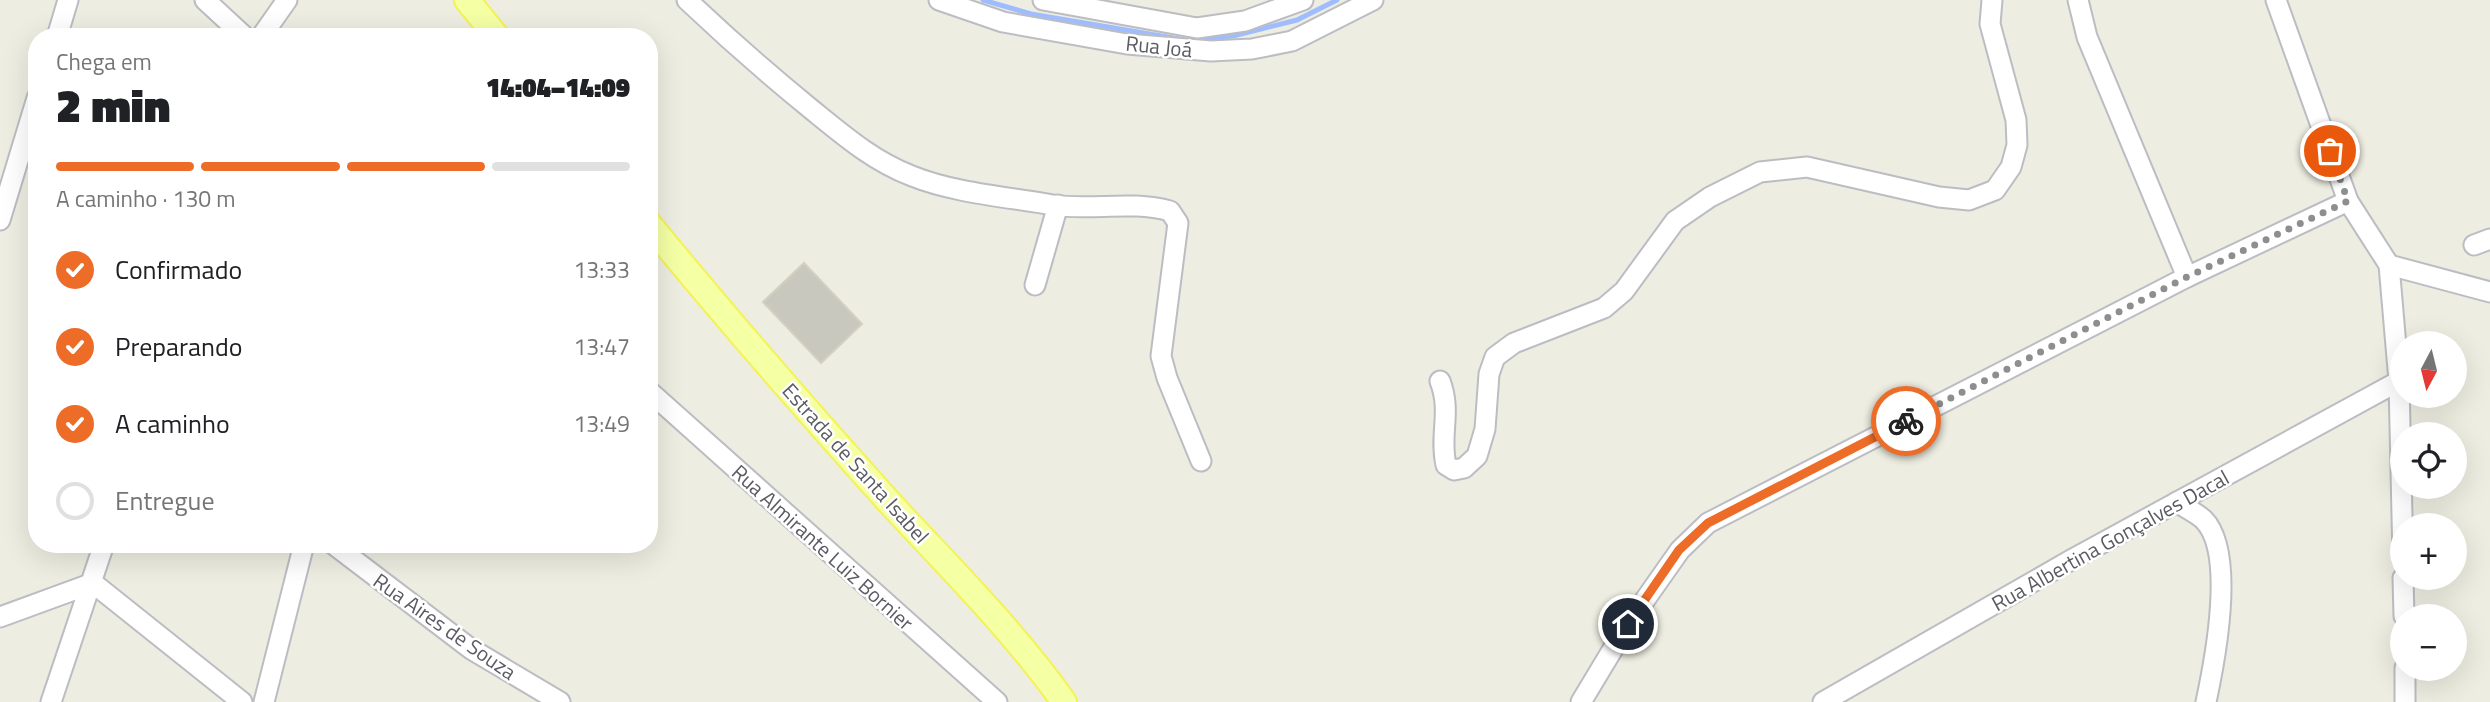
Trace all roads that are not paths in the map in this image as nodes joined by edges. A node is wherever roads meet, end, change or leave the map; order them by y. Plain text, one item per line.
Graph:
1 (68, 0) edge
2 (205, 0) edge
3 (286, 0) edge
4 (687, 0) edge
5 (939, 0) edge
6 (1043, 0) edge
7 (1303, 0) edge
8 (1373, 0) edge
9 (1992, 0) edge
10 (2078, 0) edge
11 (2277, 0) edge
12 (468, 1) edge
13 (60, 28) edge
14 (235, 28) edge
15 (267, 28) edge
16 (490, 28) edge
17 (28, 128) edge
18 (2348, 201) junction
19 (1058, 205) junction
20 (0, 220) edge
21 (658, 235) edge
22 (2389, 265) junction
23 (2187, 277) junction
24 (1035, 285) dead end
25 (2490, 292) edge
26 (2395, 331) edge
27 (1440, 381) dead end
28 (2390, 386) edge
29 (658, 399) edge
30 (2400, 408) edge
31 (1201, 461) dead end
32 (2176, 502) junction
33 (2402, 513) edge
34 (101, 553) edge
35 (302, 553) edge
36 (345, 553) edge
37 (93, 583) junction
38 (0, 617) edge
39 (2405, 681) edge
40 (51, 702) edge
41 (242, 702) edge
42 (264, 702) edge
43 (560, 702) edge
44 (997, 702) edge
45 (1064, 702) edge
46 (1581, 702) edge
47 (1823, 702) edge
48 (2206, 702) edge
49 (2405, 702) edge

1 - 13 street
2 - 14 street
3 - 15 street
4 - 19 street
5 - 8 street, Rua Joá
6 - 7 street, Rua Joá
9 - 27 street
10 - 23 street
11 - 18 street
12 - 16 main road
17 - 20 street
18 - 22 street
18 - 23 street
19 - 24 street
19 - 31 street
21 - 45 main road, Estrada de Santa Isabel
22 - 25 street
22 - 26 street
23 - 46 street
28 - 32 street, Rua Albertina Gonçalves Dacal
29 - 44 street, Rua Almirante Luiz Bornier
30 - 33 street
32 - 47 street, Rua Albertina Gonçalves Dacal
32 - 48 street
34 - 37 street
35 - 42 street
36 - 43 street, Rua Aires de Souza
37 - 38 street
37 - 40 street
37 - 41 street
39 - 49 street

